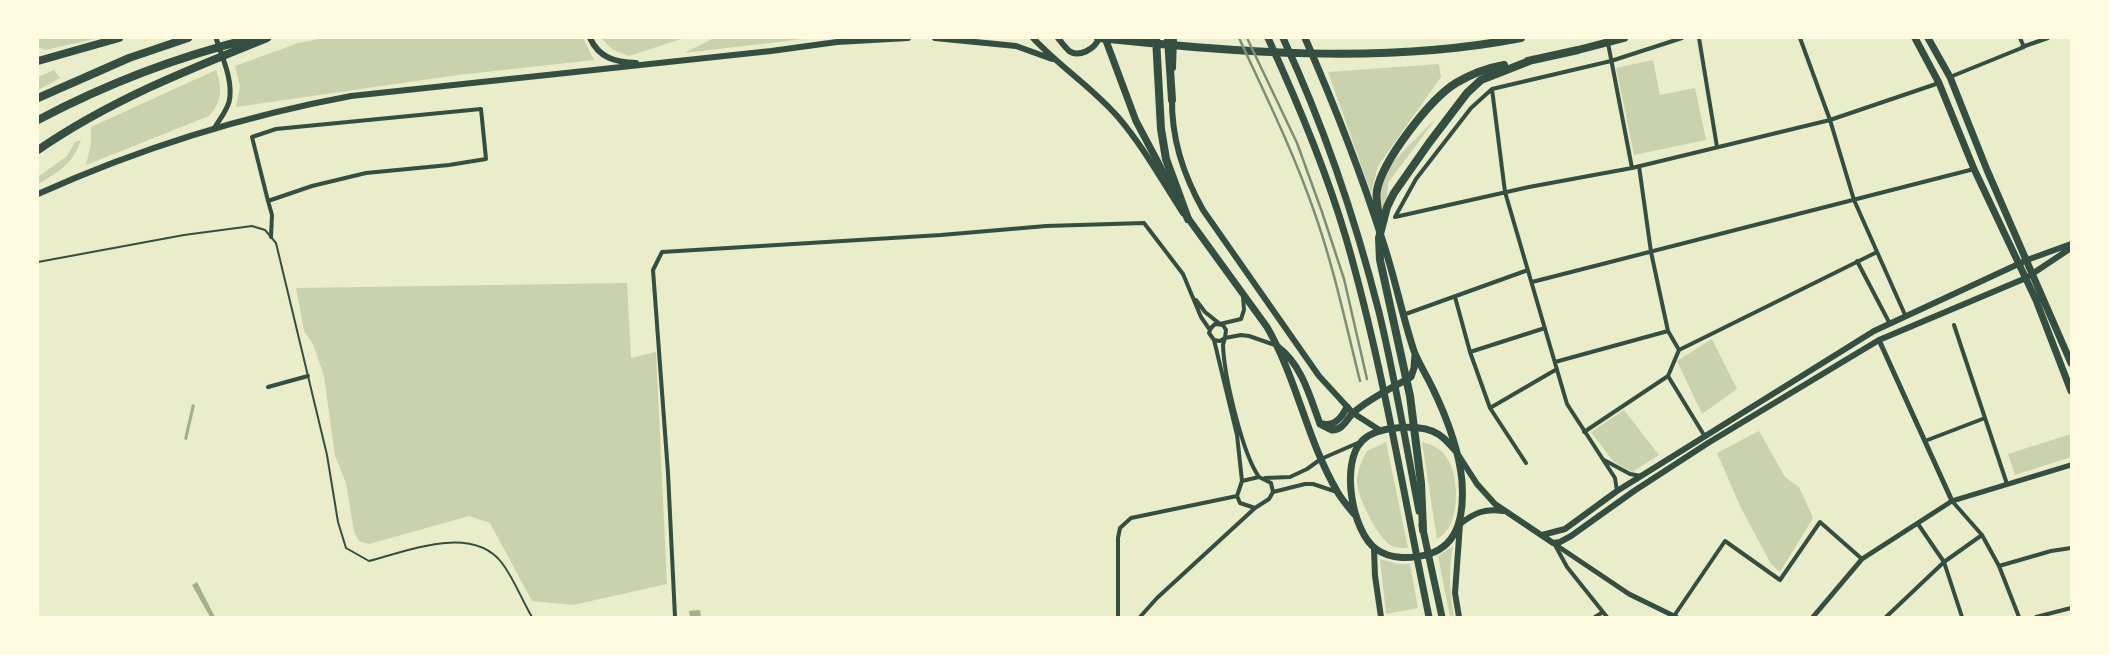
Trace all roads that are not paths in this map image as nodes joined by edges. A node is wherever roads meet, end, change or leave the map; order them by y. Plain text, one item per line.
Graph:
1 (119, 38) edge
2 (188, 38) edge
3 (216, 38) edge
4 (253, 38) edge
5 (267, 38) edge
6 (590, 38) edge
7 (908, 38) edge
8 (935, 38) edge
9 (1033, 38) edge
10 (1058, 38) edge
11 (1098, 38) edge
12 (1105, 38) edge
13 (1156, 38) edge
14 (1168, 38) edge
15 (1174, 38) edge
16 (1268, 38) edge
17 (1283, 38) edge
18 (1305, 38) edge
19 (1521, 38) edge
20 (1607, 38) edge
21 (1624, 38) edge
22 (1682, 38) edge
23 (1698, 38) edge
24 (1800, 38) edge
25 (1915, 38) edge
26 (1928, 38) edge
27 (2020, 38) edge
28 (2048, 38) edge
29 (2022, 47) junction
30 (1053, 60) junction
31 (1532, 60) junction
32 (38, 61) edge
33 (1611, 61) junction
34 (651, 64) junction
35 (1950, 77) junction
36 (1939, 83) junction
37 (1492, 89) junction
38 (38, 98) edge
39 (1172, 100) junction
40 (38, 120) edge
41 (1830, 120) junction
42 (214, 129) junction
43 (1717, 147) junction
44 (38, 150) edge
45 (1639, 166) junction
46 (1632, 168) junction
47 (1974, 169) junction
48 (1505, 192) junction
49 (38, 194) edge
50 (1854, 200) junction
51 (268, 201) junction
52 (1188, 219) junction
53 (271, 237) junction
54 (1384, 244) junction
55 (2071, 244) edge
56 (2071, 248) edge
57 (1651, 252) junction
58 (1877, 252) junction
59 (2027, 260) junction
60 (1857, 261) junction
61 (38, 262) edge
62 (2020, 263) junction
63 (1528, 270) junction
64 (2029, 276) junction
65 (1532, 282) junction
66 (1243, 295) junction
67 (1193, 297) junction
68 (1455, 297) junction
69 (1403, 316) junction
70 (1906, 317) junction
71 (1220, 324) junction
72 (1890, 324) junction
73 (1954, 325) dead end
74 (1545, 328) junction
75 (1210, 330) junction
76 (1668, 331) junction
77 (1225, 338) junction
78 (1214, 340) junction
79 (1879, 340) junction
80 (1278, 347) junction
81 (1679, 350) junction
82 (1470, 352) junction
83 (1415, 353) junction
84 (1555, 362) junction
85 (2071, 363) edge
86 (1557, 369) junction
87 (308, 376) junction
88 (1668, 376) junction
89 (268, 388) dead end
90 (2071, 391) edge
91 (1347, 407) junction
92 (1490, 408) junction
93 (1353, 413) junction
94 (1985, 418) junction
95 (1320, 424) junction
96 (1380, 431) junction
97 (1584, 432) junction
98 (1704, 435) junction
99 (1361, 441) junction
100 (1925, 441) junction
101 (1456, 451) junction
102 (1321, 458) junction
103 (1604, 460) junction
104 (1526, 463) dead end
105 (2071, 465) edge
106 (1641, 476) junction
107 (1259, 477) junction
108 (1265, 478) junction
109 (1242, 481) junction
110 (2007, 484) junction
111 (1617, 491) junction
112 (1273, 492) junction
113 (1337, 492) junction
114 (1237, 496) junction
115 (1952, 501) junction
116 (1255, 508) junction
117 (1505, 511) junction
118 (1356, 516) junction
119 (1460, 524) junction
120 (1918, 524) junction
121 (1423, 530) junction
122 (1542, 535) junction
123 (1982, 535) junction
124 (1553, 543) junction
125 (2071, 548) edge
126 (1374, 549) junction
127 (1862, 559) junction
128 (1944, 562) junction
129 (1999, 566) junction
130 (2071, 608) edge
131 (1603, 612) junction
132 (1675, 616) edge
133 (532, 617) edge
134 (675, 617) edge
135 (1118, 617) edge
136 (1140, 617) edge
137 (1382, 617) edge
138 (1429, 617) edge
139 (1442, 617) edge
140 (1459, 617) edge
141 (1595, 617) edge
142 (1607, 617) edge
143 (1813, 617) edge
144 (1886, 617) edge
145 (1962, 617) edge
146 (2019, 617) edge
147 (2036, 617) edge

1 - 32 highway
2 - 38 highway
3 - 42 street
4 - 40 highway
5 - 44 highway
6 - 34 main road
7 - 34 main road
8 - 30 main road
9 - 30 main road
10 - 11 main road
11 - 19 highway
12 - 52 main road
13 - 52 highway
14 - 39 highway
15 - 39 main road
16 - 138 main road
17 - 121 main road
18 - 54 main road
20 - 33 street
21 - 31 highway
22 - 33 street
23 - 43 street
24 - 41 street
25 - 36 main road
26 - 35 main road
27 - 29 street
28 - 29 street
29 - 35 street
30 - 52 main road
31 - 54 highway
31 - 121 highway
33 - 37 street
33 - 46 street
34 - 42 main road
35 - 59 main road
36 - 41 street
36 - 47 main road
37 - 48 street
37 - 48 street
39 - 91 main road
41 - 43 street
41 - 50 street
42 - 49 main road
43 - 45 street
45 - 46 street
45 - 57 street
46 - 48 street
47 - 50 street
47 - 62 main road
48 - 63 street
50 - 57 street
50 - 58 street
51 - 51 street
51 - 53 street
52 - 66 main road
53 - 61 lane
53 - 87 lane
54 - 69 main road
55 - 59 main road
56 - 64 main road
57 - 65 street
57 - 76 street
58 - 60 street
58 - 70 street
59 - 62 main road
59 - 64 main road
60 - 72 street
60 - 81 street
62 - 64 main road
62 - 70 main road
63 - 65 street
63 - 68 street
64 - 79 main road
64 - 85 main road
64 - 90 main road
65 - 74 street
66 - 71 street
66 - 80 main road
67 - 71 street
67 - 75 street
67 - 134 street
68 - 69 street
68 - 82 street
69 - 83 main road
70 - 72 main road
71 - 75 street
71 - 77 street
72 - 98 main road
73 - 94 street
74 - 82 street
74 - 84 street
75 - 78 street
76 - 81 street
76 - 84 street
77 - 78 street
77 - 80 street
77 - 107 street
78 - 109 street
79 - 100 street
79 - 124 main road
80 - 95 main road
80 - 102 main road
81 - 88 street
82 - 92 street
83 - 93 main road
83 - 101 main road
84 - 86 street
86 - 92 street
86 - 97 street
87 - 89 street
87 - 133 lane
88 - 97 street
88 - 98 street
91 - 93 main road
91 - 95 main road
92 - 104 street
93 - 95 main road
93 - 96 main road
94 - 100 street
94 - 110 street
96 - 99 main road
96 - 101 main road
97 - 103 street
98 - 106 main road
99 - 102 street
99 - 118 main road
100 - 115 street
101 - 117 main road
101 - 119 main road
102 - 108 street
102 - 113 main road
103 - 106 street
103 - 111 street
105 - 110 street
106 - 111 main road
107 - 108 street
107 - 109 street
108 - 112 street
109 - 114 street
110 - 115 street
111 - 122 main road
112 - 113 street
112 - 116 street
113 - 118 main road
114 - 116 street
114 - 135 street
115 - 120 street
115 - 123 street
116 - 136 street
117 - 119 main road
117 - 122 main road
118 - 126 main road
119 - 126 main road
119 - 140 main road
120 - 127 street
120 - 128 street
121 - 139 main road
122 - 124 main road
123 - 128 street
123 - 129 street
124 - 131 street
124 - 132 street
125 - 129 street
126 - 137 main road
127 - 132 street
127 - 143 street
128 - 144 street
128 - 145 street
129 - 146 street
130 - 147 street
131 - 141 street
131 - 142 street

